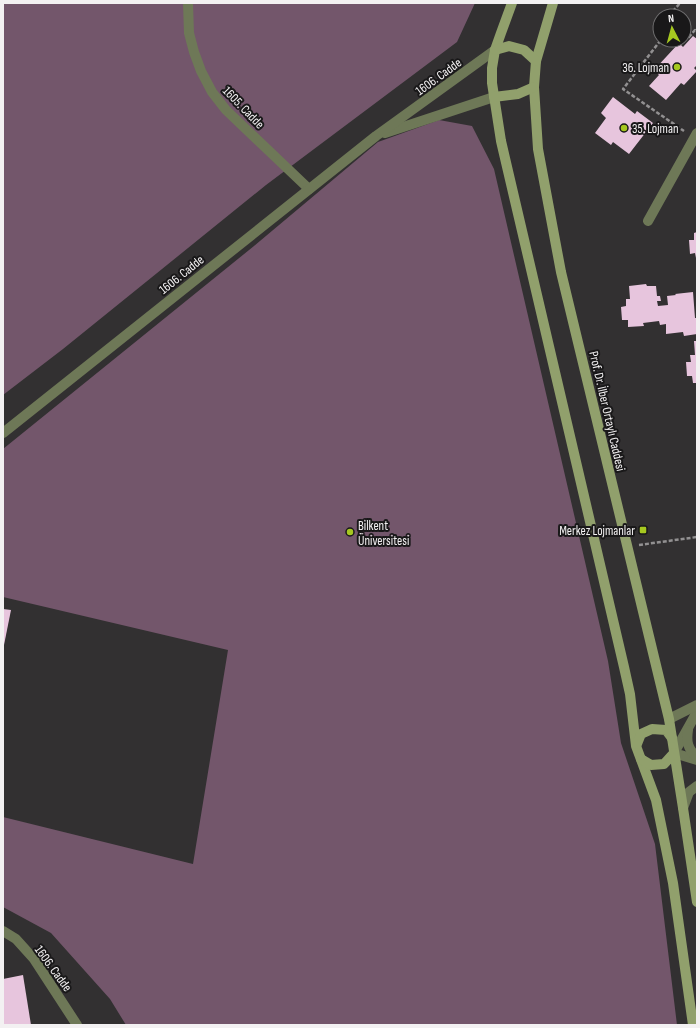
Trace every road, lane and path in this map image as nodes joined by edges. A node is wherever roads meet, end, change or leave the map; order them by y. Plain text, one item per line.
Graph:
1 (188, 3) edge
2 (512, 3) edge
3 (553, 3) edge
4 (655, 48) edge
5 (495, 50) junction
6 (536, 61) junction
7 (534, 87) junction
8 (494, 96) junction
9 (696, 135) edge
10 (376, 136) junction
11 (309, 189) junction
12 (648, 221) dead end
13 (3, 433) edge
14 (697, 537) edge
15 (627, 547) junction
16 (697, 705) edge
17 (697, 712) edge
18 (669, 719) junction
19 (689, 724) junction
20 (672, 738) junction
21 (636, 746) junction
22 (674, 753) junction
23 (641, 759) junction
24 (697, 759) edge
25 (697, 786) edge
26 (683, 808) junction
27 (697, 902) edge
28 (3, 931) edge
29 (77, 1025) edge
30 (693, 1025) edge

1 - 11 street, 1605. Cadde
2 - 5 street
3 - 6 street, Prof. Dr. İlber Ortaylı Caddesi
4 - 9 path
5 - 6 street
5 - 8 street
5 - 10 street, 1606. Cadde
6 - 7 street, Prof. Dr. İlber Ortaylı Caddesi
7 - 8 street
7 - 15 street, Prof. Dr. İlber Ortaylı Caddesi
8 - 10 street, 1606. Cadde
8 - 21 street
9 - 12 street
10 - 11 street, 1606. Cadde
11 - 13 street, 1606. Cadde
14 - 15 path
15 - 18 street, Prof. Dr. İlber Ortaylı Caddesi
16 - 18 street
17 - 19 street
18 - 20 street, Prof. Dr. İlber Ortaylı Caddesi
19 - 22 street
19 - 24 street
20 - 21 street
20 - 22 street, Prof. Dr. İlber Ortaylı Caddesi
21 - 23 street
22 - 23 street
22 - 24 street
22 - 26 street, Prof. Dr. İlber Ortaylı Caddesi
23 - 30 street
25 - 26 street
26 - 27 street, Prof. Dr. İlber Ortaylı Caddesi
28 - 29 street, 1606. Cadde

